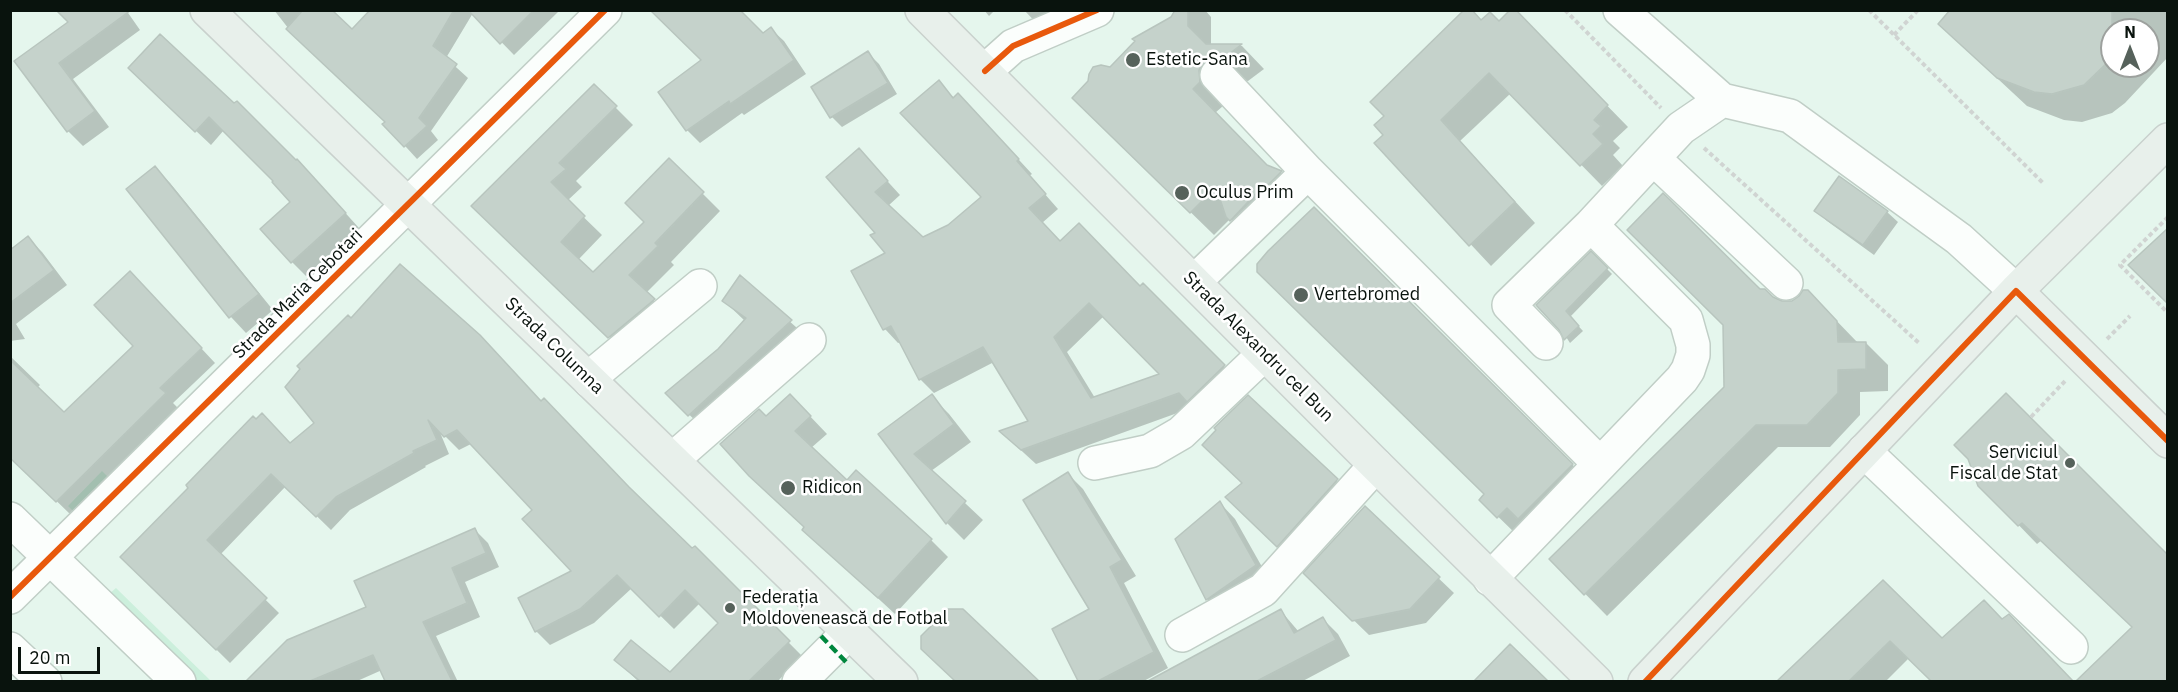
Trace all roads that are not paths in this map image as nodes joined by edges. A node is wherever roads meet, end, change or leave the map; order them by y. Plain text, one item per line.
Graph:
1 (207, 10) edge
2 (605, 10) edge
3 (922, 10) edge
4 (1097, 10) edge
5 (1620, 10) edge
6 (985, 71) junction
7 (1217, 75) dead end
8 (1722, 100) junction
9 (2168, 140) edge
10 (1653, 158) junction
11 (1308, 172) junction
12 (408, 207) junction
13 (1591, 225) junction
14 (1194, 282) junction
15 (1786, 283) dead end
16 (700, 286) dead end
17 (2016, 291) junction
18 (809, 340) dead end
19 (1546, 343) dead end
20 (1264, 354) junction
21 (590, 381) junction
22 (2168, 441) edge
23 (1864, 451) junction
24 (672, 460) junction
25 (1095, 463) dead end
26 (1600, 464) junction
27 (1376, 465) junction
28 (10, 519) edge
29 (51, 558) junction
30 (1490, 579) junction
31 (10, 597) edge
32 (850, 631) junction
33 (1182, 635) dead end
34 (2071, 647) dead end
35 (10, 649) edge
36 (45, 681) edge
37 (178, 681) edge
38 (799, 681) edge
39 (901, 681) edge
40 (1596, 681) edge
41 (1645, 681) edge

1 - 12 main road, Strada Columna
2 - 12 street, Strada Maria Cebotari
3 - 6 main road, Strada Alexandru cel Bun
4 - 6 street
5 - 8 street
6 - 14 main road, Strada Alexandru cel Bun
7 - 11 street
8 - 10 street
8 - 17 street
9 - 17 main road
10 - 13 street
10 - 15 street
11 - 14 street
11 - 26 street
12 - 21 main road, Strada Columna
12 - 29 street, Strada Maria Cebotari
13 - 19 street
13 - 26 street
14 - 20 main road, Strada Alexandru cel Bun
16 - 21 street
17 - 22 main road
17 - 23 main road
18 - 24 street
20 - 25 street
20 - 27 main road, Strada Alexandru cel Bun
21 - 24 main road, Strada Columna
23 - 34 street
23 - 41 main road
24 - 32 main road, Strada Columna
26 - 30 street
27 - 30 main road, Strada Alexandru cel Bun
27 - 33 street
28 - 29 street
29 - 31 street, Strada Maria Cebotari
29 - 37 street
30 - 40 main road, Strada Alexandru cel Bun
32 - 38 street
32 - 39 main road, Strada Columna
35 - 36 street

